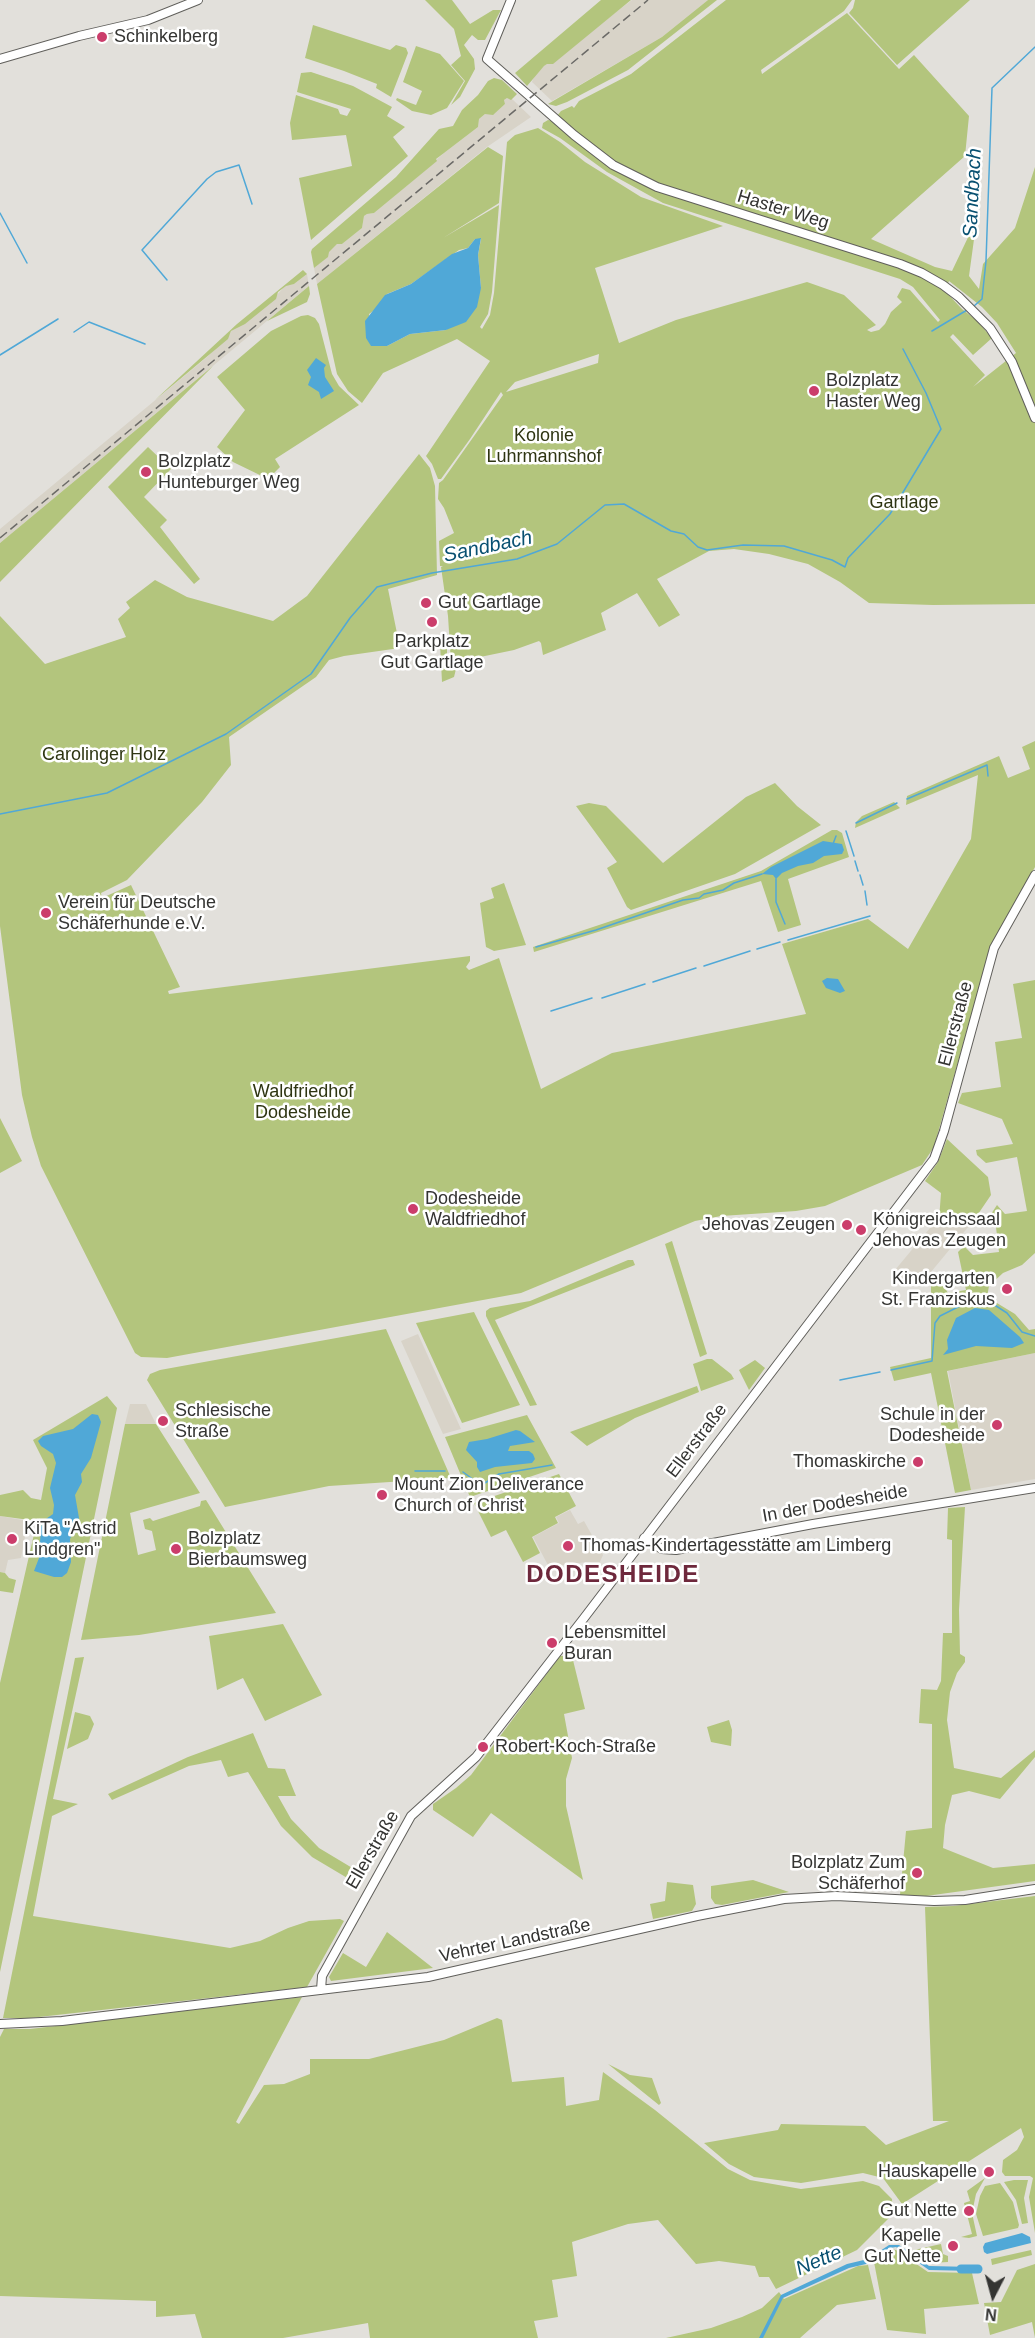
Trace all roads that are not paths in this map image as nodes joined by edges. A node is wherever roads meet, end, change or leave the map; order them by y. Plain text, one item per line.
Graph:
1 (198, 0) edge
2 (511, 0) edge
3 (0, 59) edge
4 (1035, 418) edge
5 (1035, 876) edge
6 (1035, 1488) edge
7 (644, 1538) junction
8 (1035, 1889) edge
9 (321, 1990) junction
10 (0, 2024) edge

1 - 3 street
2 - 4 street, Haster Weg
5 - 7 street, Ellerstraße
6 - 7 street, In der Dodesheide
7 - 9 street, Ellerstraße
8 - 9 street, Vehrter Landstraße
9 - 10 street, Vehrter Landstraße

